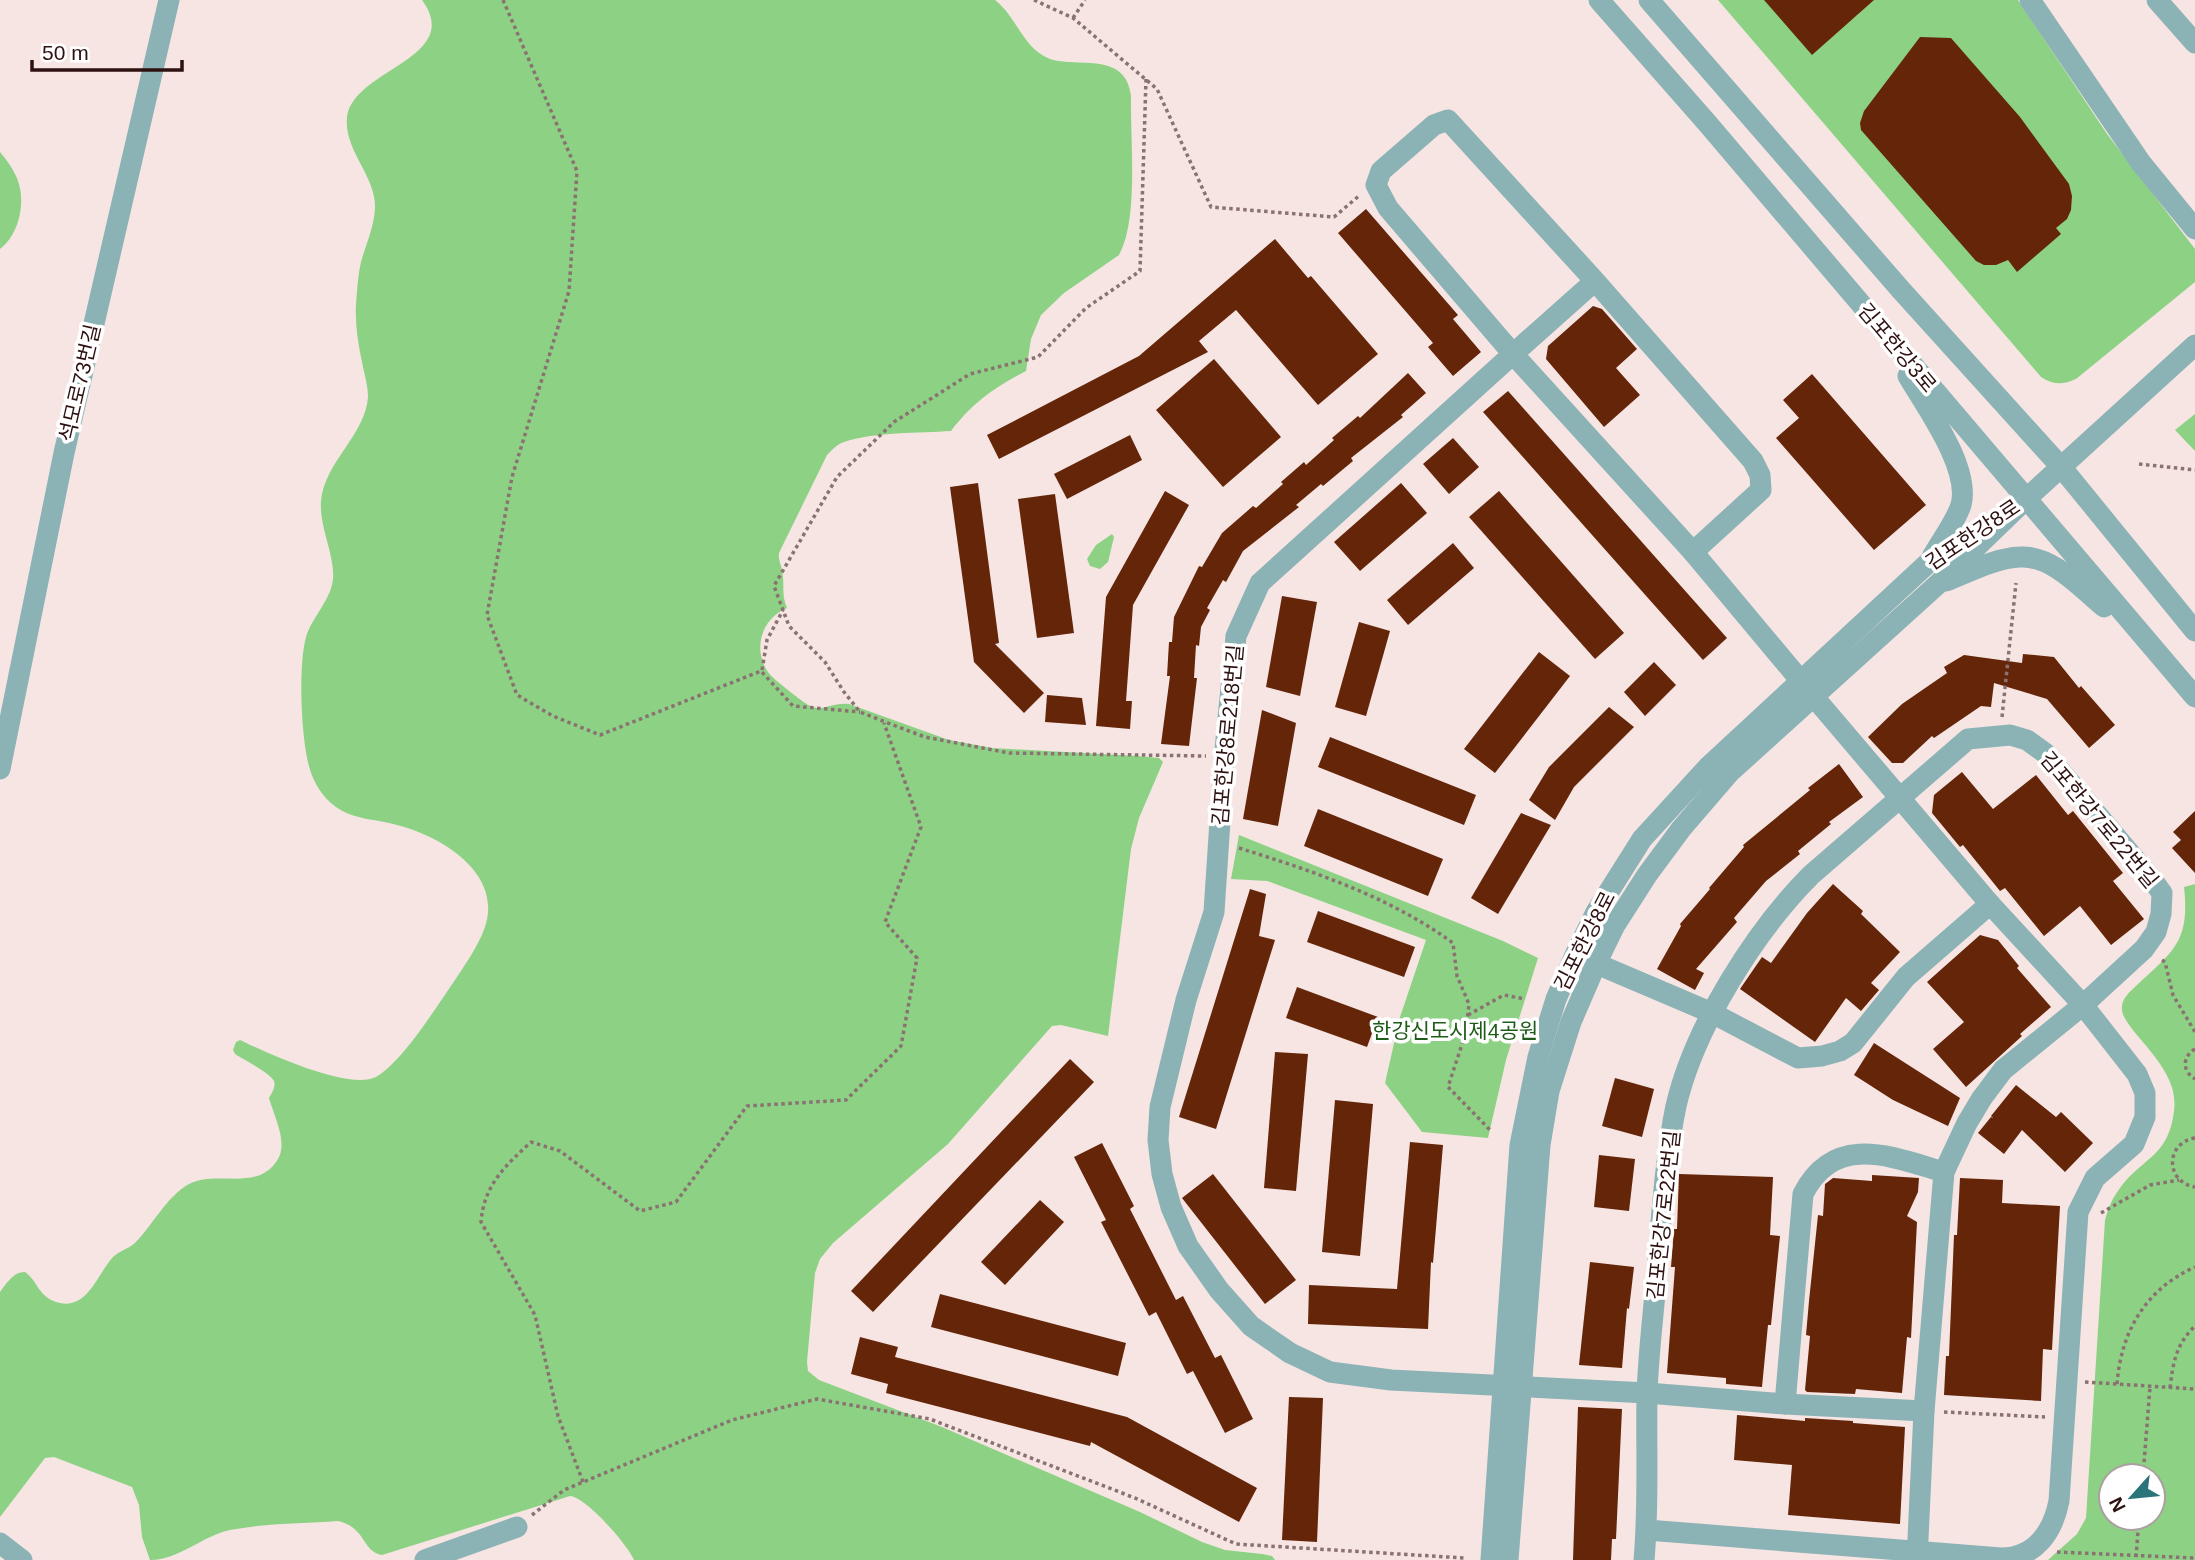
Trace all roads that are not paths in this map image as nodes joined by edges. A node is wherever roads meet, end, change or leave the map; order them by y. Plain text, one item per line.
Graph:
1 (169, 0) edge
2 (1599, 0) edge
3 (1649, 0) edge
4 (2030, 0) edge
5 (2157, 0) edge
6 (2195, 43) edge
7 (2195, 229) edge
8 (1595, 281) junction
9 (1878, 326) junction
10 (2195, 345) edge
11 (1513, 354) junction
12 (2062, 468) junction
13 (2026, 499) junction
14 (1693, 552) junction
15 (1928, 563) junction
16 (1938, 584) junction
17 (2195, 631) edge
18 (2145, 640) junction
19 (1800, 680) junction
20 (1814, 697) junction
21 (2195, 697) edge
22 (0, 769) edge
23 (1900, 798) junction
24 (1990, 904) junction
25 (1575, 955) junction
26 (1596, 964) junction
27 (2083, 1005) junction
28 (1712, 1013) junction
29 (1944, 1172) junction
30 (1512, 1386) junction
31 (1647, 1393) junction
32 (1785, 1404) junction
33 (1929, 1411) junction
34 (517, 1527) road end
35 (1647, 1530) junction
36 (0, 1543) edge
37 (1917, 1556) edge
38 (22, 1560) edge
39 (425, 1560) edge
40 (1491, 1560) edge
41 (1508, 1560) edge
42 (1644, 1560) edge

1 - 22 street, 석모로73번길
2 - 9 street, 김포한강3로
3 - 12 street, 김포한강3로
4 - 7 street
5 - 6 street
8 - 11 street, 김포한강8로218번길
8 - 11 street
8 - 14 street
9 - 13 street, 김포한강3로
9 - 15 street
10 - 12 street, 김포한강8로
11 - 14 street
11 - 30 street, 김포한강8로218번길
12 - 13 street, 김포한강8로
12 - 17 street, 김포한강3로
13 - 15 street, 김포한강8로
13 - 16 street, 김포한강8로
13 - 18 street, 김포한강3로
14 - 19 street
15 - 19 street, 김포한강8로
16 - 18 street
16 - 20 street, 김포한강8로
18 - 21 street, 김포한강3로
19 - 25 street, 김포한강8로
20 - 23 street
20 - 26 street, 김포한강8로
23 - 24 street
23 - 27 street, 김포한강7로22번길
23 - 28 street, 김포한강7로22번길
24 - 27 street
24 - 28 street
25 - 26 street
25 - 30 street, 김포한강8로
26 - 28 street
26 - 30 street, 김포한강8로
27 - 29 street, 김포한강7로22번길
27 - 37 street
28 - 31 street, 김포한강7로22번길
29 - 32 street
29 - 33 street, 김포한강7로22번길
30 - 31 street, 김포한강8로218번길
30 - 40 street, 김포한강8로
30 - 41 street, 김포한강8로
31 - 32 street, 김포한강8로218번길
31 - 35 street, 김포한강7로22번길
32 - 33 street, 김포한강8로218번길
33 - 37 street, 김포한강7로22번길
34 - 39 street
35 - 37 street
35 - 42 street, 김포한강7로22번길
36 - 38 street

